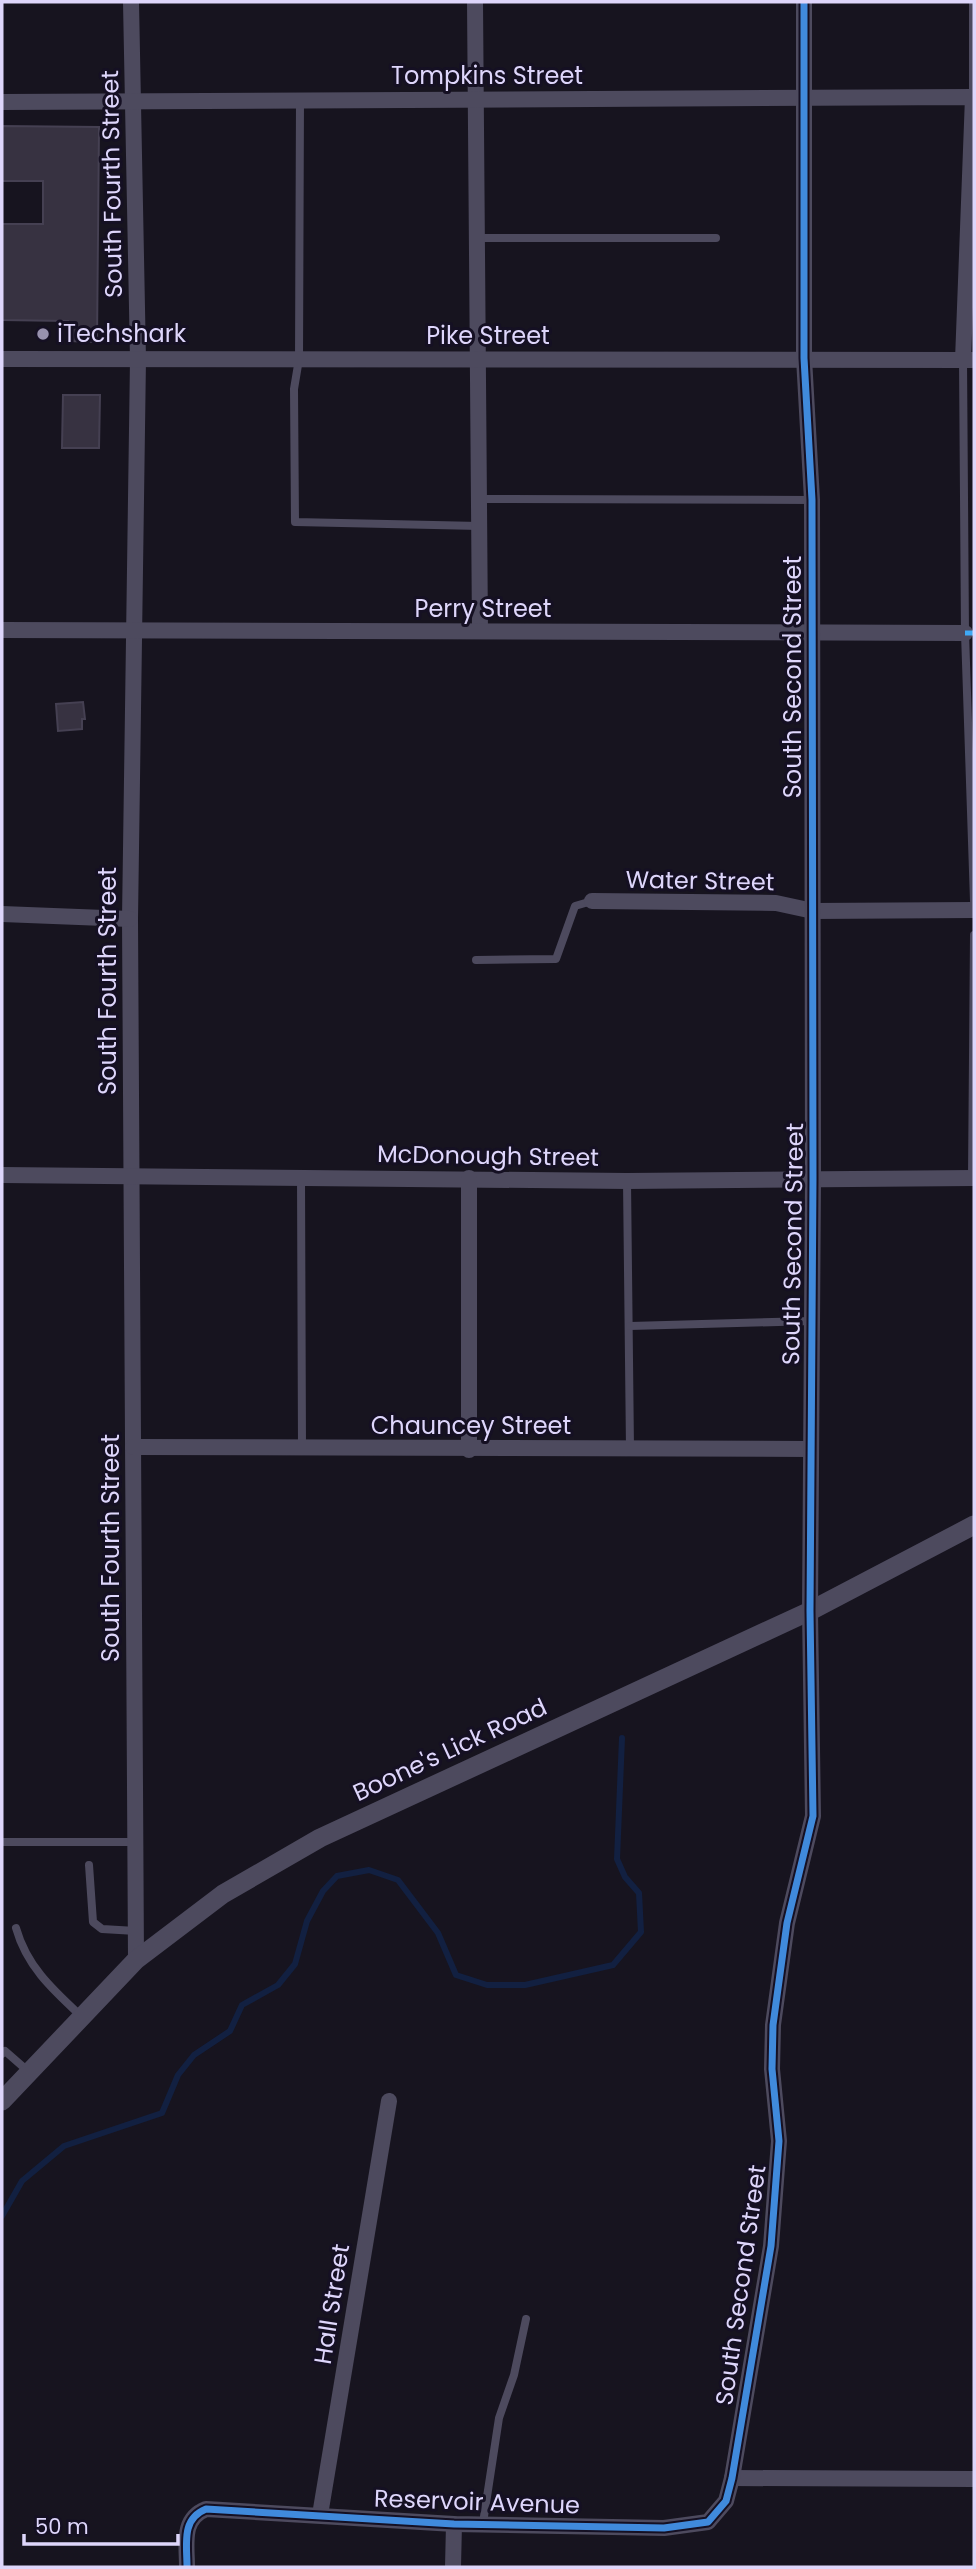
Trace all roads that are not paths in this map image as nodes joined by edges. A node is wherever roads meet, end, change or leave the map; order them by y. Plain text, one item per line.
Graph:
1 (131, 2) edge
2 (475, 2) edge
3 (804, 2) edge
4 (973, 2) edge
5 (805, 97) junction
6 (973, 97) edge
7 (476, 99) junction
8 (300, 100) junction
9 (132, 101) junction
10 (2, 102) edge
11 (477, 238) junction
12 (716, 238) dead end
13 (803, 358) junction
14 (2, 359) edge
15 (138, 359) junction
16 (299, 359) junction
17 (478, 359) junction
18 (969, 360) edge
19 (479, 499) junction
20 (812, 500) junction
21 (480, 526) junction
22 (2, 630) edge
23 (134, 631) junction
24 (480, 631) junction
25 (813, 632) junction
26 (965, 633) junction
27 (592, 901) joint
28 (974, 901) edge
29 (974, 910) edge
30 (813, 911) junction
31 (2, 914) edge
32 (130, 919) junction
33 (974, 935) edge
34 (476, 960) dead end
35 (2, 1175) edge
36 (131, 1175) junction
37 (301, 1177) junction
38 (469, 1178) junction
39 (973, 1178) edge
40 (813, 1179) junction
41 (627, 1181) junction
42 (812, 1321) junction
43 (630, 1326) junction
44 (133, 1447) junction
45 (302, 1448) junction
46 (630, 1449) junction
47 (810, 1449) junction
48 (469, 1450) junction
49 (974, 1525) edge
50 (810, 1611) junction
51 (2, 1842) edge
52 (136, 1842) junction
53 (89, 1865) dead end
54 (16, 1928) dead end
55 (136, 1931) junction
56 (136, 1960) junction
57 (82, 2017) junction
58 (2, 2054) edge
59 (29, 2072) junction
60 (2, 2101) edge
61 (388, 2101) dead end
62 (526, 2319) dead end
63 (732, 2478) junction
64 (974, 2479) edge
65 (320, 2515) junction
66 (483, 2522) junction
67 (454, 2524) junction
68 (187, 2567) edge
69 (453, 2567) edge

1 - 9 street, South Fourth Street
2 - 7 street
3 - 5 street, South Second Street
4 - 6 lane
5 - 6 street, Tompkins Street
5 - 7 street, Tompkins Street
5 - 13 street, South Second Street
6 - 18 street
7 - 8 street, Tompkins Street
7 - 11 street
8 - 9 street, Tompkins Street
8 - 16 lane
9 - 10 street, Tompkins Street
9 - 15 street, South Fourth Street
11 - 12 lane
11 - 17 street
13 - 17 street, Pike Street
13 - 18 street, Pike Street
13 - 20 street, South Second Street
14 - 15 street, Pike Street
15 - 16 street, Pike Street
15 - 23 street, South Fourth Street
16 - 17 street, Pike Street
16 - 21 lane
17 - 19 street
18 - 26 lane
19 - 20 lane
19 - 21 street
20 - 25 street, South Second Street
21 - 24 street
22 - 23 street, Perry Street
23 - 24 street, Perry Street
23 - 32 street, South Fourth Street
24 - 25 street, Perry Street
25 - 26 street, Perry Street
25 - 30 street, South Second Street
26 - 28 lane
27 - 30 street, Water Street
27 - 34 lane
29 - 30 street, Water Street
30 - 40 street, South Second Street
31 - 32 street
32 - 36 street, South Fourth Street
33 - 39 lane
35 - 36 street, McDonough Street
36 - 37 street, McDonough Street
36 - 44 street, South Fourth Street
37 - 38 street, McDonough Street
37 - 45 lane
38 - 41 street, McDonough Street
38 - 48 street
39 - 40 street, McDonough Street
40 - 41 street, McDonough Street
40 - 42 street, South Second Street
41 - 43 lane
42 - 43 lane
42 - 47 street, South Second Street
43 - 46 lane
44 - 45 street, Chauncey Street
44 - 52 street, South Fourth Street
45 - 48 street, Chauncey Street
46 - 47 street, Chauncey Street
46 - 48 street, Chauncey Street
47 - 50 street, South Second Street
49 - 50 street, Boone's Lick Road
50 - 56 street, Boone's Lick Road
50 - 63 street, South Second Street
51 - 52 lane
52 - 55 street, South Fourth Street
53 - 55 lane
54 - 57 lane
55 - 56 street, South Fourth Street
56 - 57 street, Boone's Lick Road
57 - 59 street, Boone's Lick Road
58 - 59 lane
59 - 60 street, Boone's Lick Road
61 - 65 street, Hall Street
62 - 66 lane
63 - 64 street
63 - 66 street, Reservoir Avenue
65 - 67 street, Reservoir Avenue
65 - 68 street, Reservoir Avenue
66 - 67 street, Reservoir Avenue
67 - 69 street

